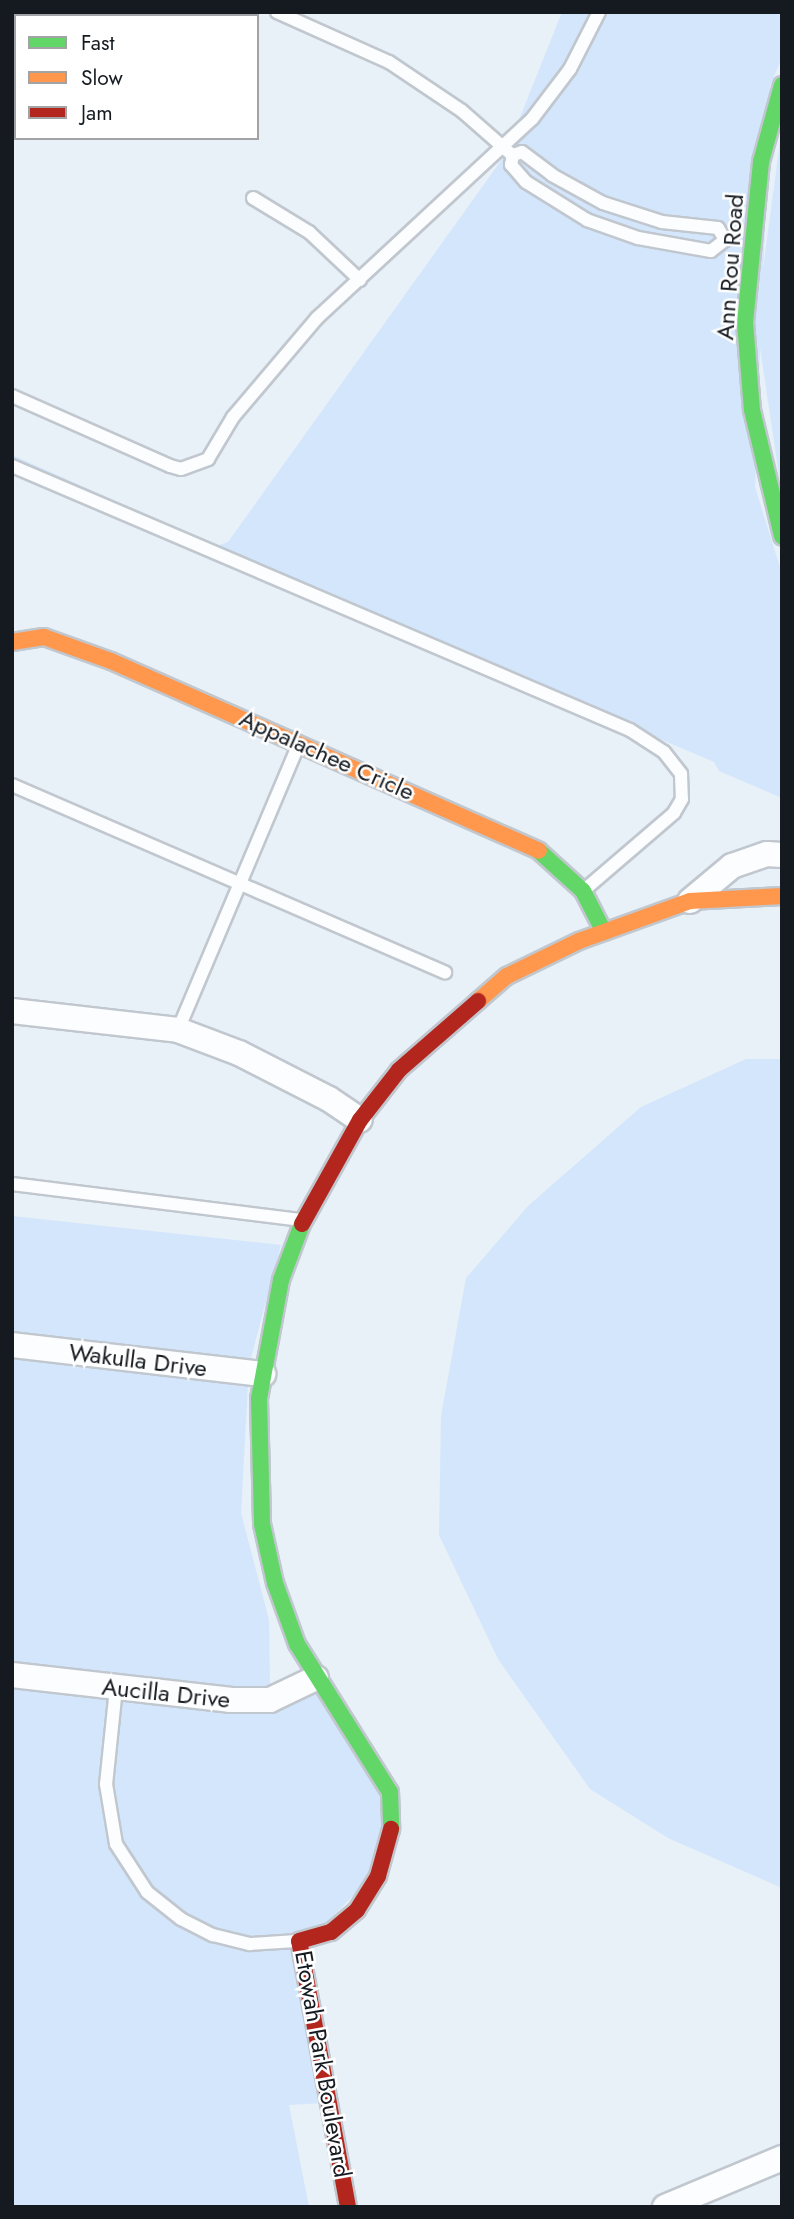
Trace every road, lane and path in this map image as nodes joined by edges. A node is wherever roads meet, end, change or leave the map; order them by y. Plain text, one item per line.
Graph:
1 (277, 12) edge
2 (599, 12) edge
3 (298, 16) edge
4 (782, 85) edge
5 (509, 152) junction
6 (253, 198) dead end
7 (726, 240) junction
8 (750, 244) junction
9 (360, 280) junction
10 (12, 396) edge
11 (12, 466) edge
12 (782, 536) edge
13 (12, 642) edge
14 (299, 742) junction
15 (12, 785) edge
16 (782, 855) edge
17 (747, 861) junction
18 (241, 885) junction
19 (583, 891) junction
20 (782, 896) edge
21 (755, 897) junction
22 (690, 901) junction
23 (604, 932) junction
24 (444, 972) dead end
25 (12, 1011) edge
26 (178, 1030) junction
27 (360, 1120) junction
28 (12, 1184) edge
29 (303, 1221) junction
30 (12, 1345) edge
31 (263, 1374) junction
32 (12, 1675) edge
33 (317, 1678) junction
34 (116, 1688) junction
35 (299, 1941) junction
36 (782, 2158) edge
37 (348, 2207) edge
38 (665, 2207) edge

1 - 3 lane
2 - 5 lane
3 - 5 lane
4 - 8 street, Ann Rou Road
5 - 7 lane
5 - 7 lane
5 - 9 lane
6 - 9 lane
7 - 8 lane
8 - 12 street, Ann Rou Road
9 - 10 lane
11 - 19 lane
13 - 14 street, Appalachee Cricle
14 - 18 lane
14 - 19 street, Appalachee Cricle
15 - 18 lane
16 - 17 street, Etowah Park Boulevard
17 - 21 street
17 - 22 street, Etowah Park Boulevard
18 - 24 lane
18 - 26 lane
19 - 23 street, Appalachee Cricle
20 - 21 street, Etowah Park Boulevard
21 - 22 street, Etowah Park Boulevard
22 - 23 street, Etowah Park Boulevard
23 - 27 street, Etowah Park Boulevard
25 - 26 street
26 - 27 street
27 - 29 street, Etowah Park Boulevard
28 - 29 lane
29 - 31 street, Etowah Park Boulevard
30 - 31 street, Wakulla Drive
31 - 33 street, Etowah Park Boulevard
32 - 34 street, Aucilla Drive
33 - 34 street, Aucilla Drive
33 - 35 street, Etowah Park Boulevard
34 - 35 lane
35 - 37 street, Etowah Park Boulevard
36 - 38 street

